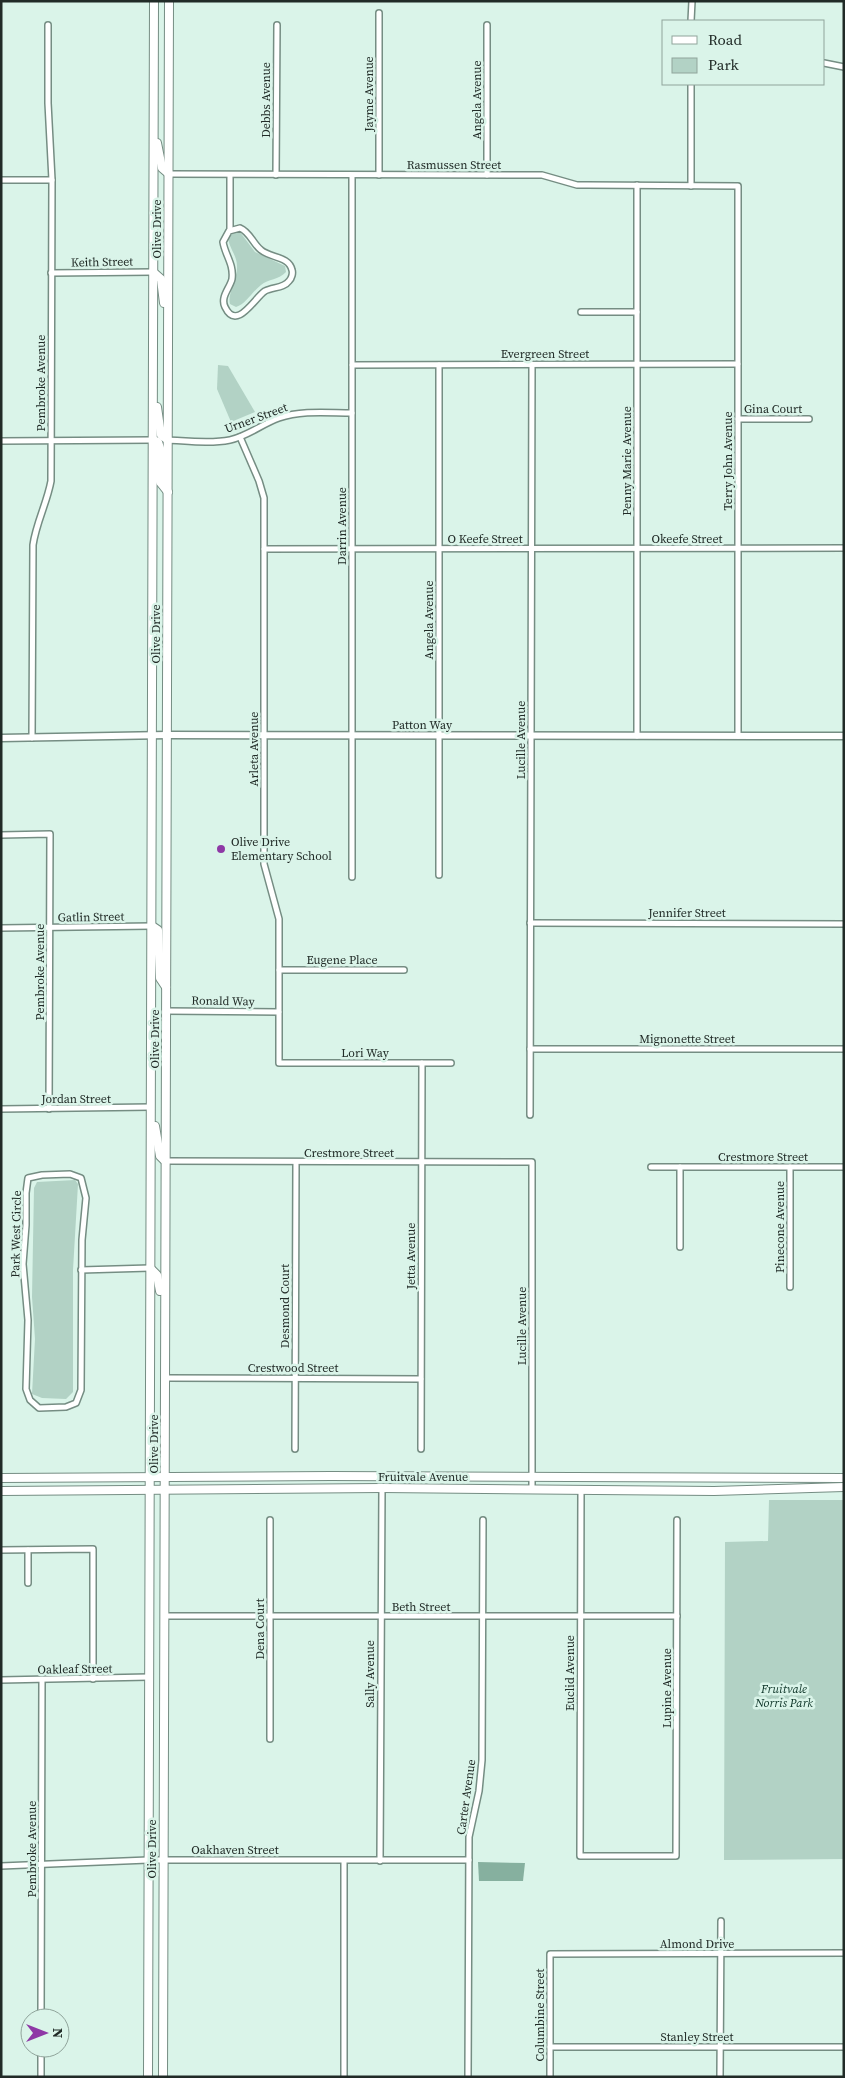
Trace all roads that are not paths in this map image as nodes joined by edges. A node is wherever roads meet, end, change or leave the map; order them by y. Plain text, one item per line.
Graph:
1 (154, 1) edge
2 (169, 1) edge
3 (692, 1) edge
4 (379, 13) dead end
5 (692, 20) edge
6 (48, 25) dead end
7 (276, 25) dead end
8 (488, 25) dead end
9 (825, 63) edge
10 (844, 66) edge
11 (691, 85) edge
12 (154, 124) junction
13 (169, 174) junction
14 (487, 174) junction
15 (230, 175) junction
16 (276, 175) junction
17 (352, 175) junction
18 (379, 175) junction
19 (1, 180) edge
20 (52, 180) junction
21 (637, 185) junction
22 (691, 186) junction
23 (738, 186) joint
24 (230, 230) junction
25 (153, 272) junction
26 (51, 273) junction
27 (581, 312) dead end
28 (637, 312) junction
29 (168, 327) junction
30 (532, 364) junction
31 (637, 364) junction
32 (738, 364) junction
33 (352, 365) junction
34 (438, 365) junction
35 (153, 385) junction
36 (352, 413) junction
37 (738, 420) junction
38 (809, 420) dead end
39 (240, 437) junction
40 (153, 440) junction
41 (168, 440) junction
42 (1, 441) edge
43 (51, 441) junction
44 (168, 492) junction
45 (738, 548) junction
46 (844, 548) edge
47 (264, 549) junction
48 (352, 549) junction
49 (438, 549) junction
50 (531, 549) junction
51 (637, 549) junction
52 (167, 734) junction
53 (152, 735) junction
54 (264, 736) junction
55 (352, 736) junction
56 (439, 736) junction
57 (531, 736) junction
58 (637, 736) junction
59 (738, 736) junction
60 (844, 736) edge
61 (1, 738) edge
62 (32, 738) junction
63 (1, 835) edge
64 (439, 875) dead end
65 (352, 877) dead end
66 (530, 923) junction
67 (844, 924) edge
68 (152, 926) junction
69 (1, 928) edge
70 (50, 928) junction
71 (279, 970) junction
72 (404, 970) dead end
73 (166, 987) junction
74 (166, 1011) junction
75 (279, 1012) junction
76 (530, 1049) junction
77 (844, 1049) edge
78 (279, 1063) joint
79 (422, 1063) junction
80 (451, 1063) dead end
81 (151, 1107) junction
82 (1, 1109) edge
83 (49, 1109) junction
84 (530, 1115) dead end
85 (165, 1161) junction
86 (532, 1162) joint
87 (296, 1163) junction
88 (422, 1163) junction
89 (790, 1167) junction
90 (844, 1167) edge
91 (651, 1168) dead end
92 (680, 1168) junction
93 (680, 1247) dead end
94 (150, 1268) junction
95 (81, 1270) junction
96 (790, 1287) dead end
97 (164, 1317) junction
98 (165, 1378) junction
99 (295, 1379) junction
100 (421, 1379) junction
101 (295, 1449) dead end
102 (421, 1449) dead end
103 (150, 1476) junction
104 (166, 1476) junction
105 (532, 1477) junction
106 (747, 1477) junction
107 (1, 1478) edge
108 (844, 1478) edge
109 (844, 1487) edge
110 (166, 1488) junction
111 (382, 1488) junction
112 (150, 1489) junction
113 (532, 1490) junction
114 (581, 1490) junction
115 (747, 1490) junction
116 (1, 1491) edge
117 (270, 1520) dead end
118 (483, 1520) dead end
119 (677, 1520) dead end
120 (1, 1550) edge
121 (28, 1550) junction
122 (28, 1583) dead end
123 (164, 1616) junction
124 (580, 1616) junction
125 (677, 1616) junction
126 (270, 1617) junction
127 (380, 1617) junction
128 (482, 1617) junction
129 (149, 1677) junction
130 (93, 1679) junction
131 (1, 1680) edge
132 (42, 1680) junction
133 (270, 1739) dead end
134 (580, 1856) joint
135 (148, 1860) junction
136 (164, 1860) junction
137 (469, 1860) junction
138 (344, 1861) junction
139 (380, 1861) junction
140 (42, 1865) junction
141 (1, 1866) edge
142 (720, 1921) dead end
143 (844, 1953) edge
144 (550, 1954) joint
145 (720, 1954) junction
146 (41, 2008) edge
147 (550, 2047) junction
148 (720, 2047) junction
149 (844, 2047) edge
150 (41, 2058) edge
151 (41, 2077) edge
152 (148, 2077) edge
153 (163, 2077) edge
154 (344, 2077) edge
155 (468, 2077) edge
156 (550, 2077) edge
157 (720, 2077) edge

1 - 12 main road, Olive Drive
2 - 13 main road, Olive Drive
3 - 5 street
4 - 18 street, Jayme Avenue
6 - 20 street, Pembroke Avenue
7 - 16 street, Debbs Avenue
8 - 14 street, Angela Avenue
9 - 10 street
11 - 22 street
12 - 13 main road
12 - 25 main road, Olive Drive
13 - 15 street, Rasmussen Street
13 - 29 main road, Olive Drive
14 - 18 street, Rasmussen Street
14 - 21 street, Rasmussen Street
15 - 16 street, Rasmussen Street
15 - 24 street
16 - 17 street, Rasmussen Street
17 - 18 street, Rasmussen Street
17 - 33 street, Darrin Avenue
19 - 20 street
20 - 26 street, Pembroke Avenue
21 - 22 street, Rasmussen Street
21 - 28 street, Penny Marie Avenue
22 - 23 street, Rasmussen Street
23 - 32 street, Terry John Avenue
24 - 24 street
25 - 26 street, Keith Street
25 - 29 main road
25 - 35 main road, Olive Drive
26 - 43 street, Pembroke Avenue
27 - 28 street
28 - 31 street, Penny Marie Avenue
29 - 41 main road, Olive Drive
30 - 31 street, Evergreen Street
30 - 34 street, Evergreen Street
30 - 50 street, Lucille Avenue
31 - 32 street, Evergreen Street
31 - 51 street, Penny Marie Avenue
32 - 37 street, Terry John Avenue
33 - 34 street, Evergreen Street
33 - 36 street, Darrin Avenue
34 - 49 street, Angela Avenue
35 - 40 main road, Olive Drive
35 - 41 main road
36 - 39 street, Urner Street
36 - 48 street, Darrin Avenue
37 - 38 street, Gina Court
37 - 45 street, Terry John Avenue
39 - 41 street, Urner Street
39 - 47 street, Arleta Avenue
40 - 43 street
40 - 44 main road
40 - 53 main road, Olive Drive
41 - 44 main road, Olive Drive
42 - 43 street
43 - 62 street, Pembroke Avenue
44 - 52 main road, Olive Drive
45 - 46 street, Okeefe Street
45 - 51 street, Okeefe Street
45 - 59 street, Terry John Avenue
47 - 48 street
47 - 54 street, Arleta Avenue
48 - 49 street
48 - 55 street, Darrin Avenue
49 - 50 street, O Keefe Street
49 - 56 street, Angela Avenue
50 - 51 street, Okeefe Street
50 - 57 street, Lucille Avenue
51 - 58 street, Penny Marie Avenue
52 - 53 street, Patton Way
52 - 54 street, Patton Way
52 - 73 main road, Olive Drive
53 - 62 street, Patton Way
53 - 68 main road, Olive Drive
54 - 55 street, Patton Way
54 - 71 street, Arleta Avenue
55 - 56 street, Patton Way
55 - 65 street, Darrin Avenue
56 - 57 street, Patton Way
56 - 64 street, Angela Avenue
57 - 58 street, Patton Way
57 - 66 street, Lucille Avenue
58 - 59 street, Patton Way
59 - 60 street, Patton Way
61 - 62 street, Patton Way
63 - 70 street, Pembroke Avenue
66 - 67 street, Jennifer Street
66 - 76 street, Lucille Avenue
68 - 70 street, Gatlin Street
68 - 73 main road
68 - 81 main road, Olive Drive
69 - 70 street, Gatlin Street
70 - 83 street, Pembroke Avenue
71 - 72 street, Eugene Place
71 - 75 street, Arleta Avenue
73 - 74 main road, Olive Drive
74 - 75 street, Ronald Way
74 - 85 main road, Olive Drive
75 - 78 street, Arleta Avenue
76 - 77 street, Mignonette Street
76 - 84 street, Lucille Avenue
78 - 79 street, Lori Way
79 - 80 street, Lori Way
79 - 88 street, Jetta Avenue
81 - 83 street, Jordan Street
81 - 85 main road
81 - 94 main road, Olive Drive
82 - 83 street, Jordan Street
85 - 87 street, Crestmore Street
85 - 97 main road, Olive Drive
86 - 88 street, Crestmore Street
86 - 105 street, Lucille Avenue
87 - 88 street, Crestmore Street
87 - 99 street, Desmond Court
88 - 100 street, Jetta Avenue
89 - 90 street, Crestmore Street
89 - 92 street, Crestmore Street
89 - 96 street, Pinecone Avenue
91 - 92 street, Crestmore Street
92 - 93 street
94 - 95 street
94 - 97 main road
94 - 103 main road, Olive Drive
95 - 95 street, Park West Circle
97 - 98 main road, Olive Drive
98 - 99 street, Crestwood Street
98 - 104 main road, Olive Drive
99 - 100 street, Crestwood Street
99 - 101 street, Desmond Court
100 - 102 street, Jetta Avenue
103 - 104 main road, Fruitvale Avenue
103 - 107 main road, Fruitvale Avenue
103 - 112 main road, Olive Drive
104 - 105 main road, Fruitvale Avenue
104 - 110 main road, Olive Drive
105 - 106 main road, Fruitvale Avenue
105 - 113 street, Lucille Avenue
106 - 108 main road, Fruitvale Avenue
106 - 115 main road
109 - 115 main road, Fruitvale Avenue
110 - 111 main road, Fruitvale Avenue
110 - 112 main road, Fruitvale Avenue
110 - 123 main road, Olive Drive
111 - 113 main road, Fruitvale Avenue
111 - 127 street, Sally Avenue
112 - 116 main road, Fruitvale Avenue
112 - 129 main road, Olive Drive
113 - 114 main road, Fruitvale Avenue
114 - 115 main road, Fruitvale Avenue
114 - 124 street, Euclid Avenue
117 - 126 street, Dena Court
118 - 128 street, Carter Avenue
119 - 125 street, Lupine Avenue
120 - 121 street
121 - 122 street
121 - 130 street
123 - 126 street, Beth Street
123 - 136 main road, Olive Drive
124 - 125 street, Beth Street
124 - 128 street, Beth Street
124 - 134 street, Euclid Avenue
125 - 134 street, Lupine Avenue
126 - 127 street, Beth Street
126 - 133 street, Dena Court
127 - 128 street, Beth Street
127 - 139 street, Sally Avenue
128 - 137 street, Carter Avenue
129 - 130 street, Oakleaf Street
129 - 135 main road, Olive Drive
130 - 132 street, Oakleaf Street
131 - 132 street, Oakleaf Street
132 - 140 street, Pembroke Avenue
135 - 136 street, Oakhaven Street
135 - 140 street, Oakhaven Street
135 - 152 main road, Olive Drive
136 - 138 street, Oakhaven Street
136 - 153 main road, Olive Drive
137 - 139 street, Oakhaven Street
137 - 155 street, Carter Avenue
138 - 139 street, Oakhaven Street
138 - 154 street
140 - 141 street, Oakhaven Street
140 - 146 street, Pembroke Avenue
142 - 145 street
143 - 145 street, Almond Drive
144 - 145 street, Almond Drive
144 - 147 street, Columbine Street
145 - 148 street
147 - 148 street, Stanley Street
147 - 156 street, Columbine Street
148 - 149 street, Stanley Street
148 - 157 street
150 - 151 street

